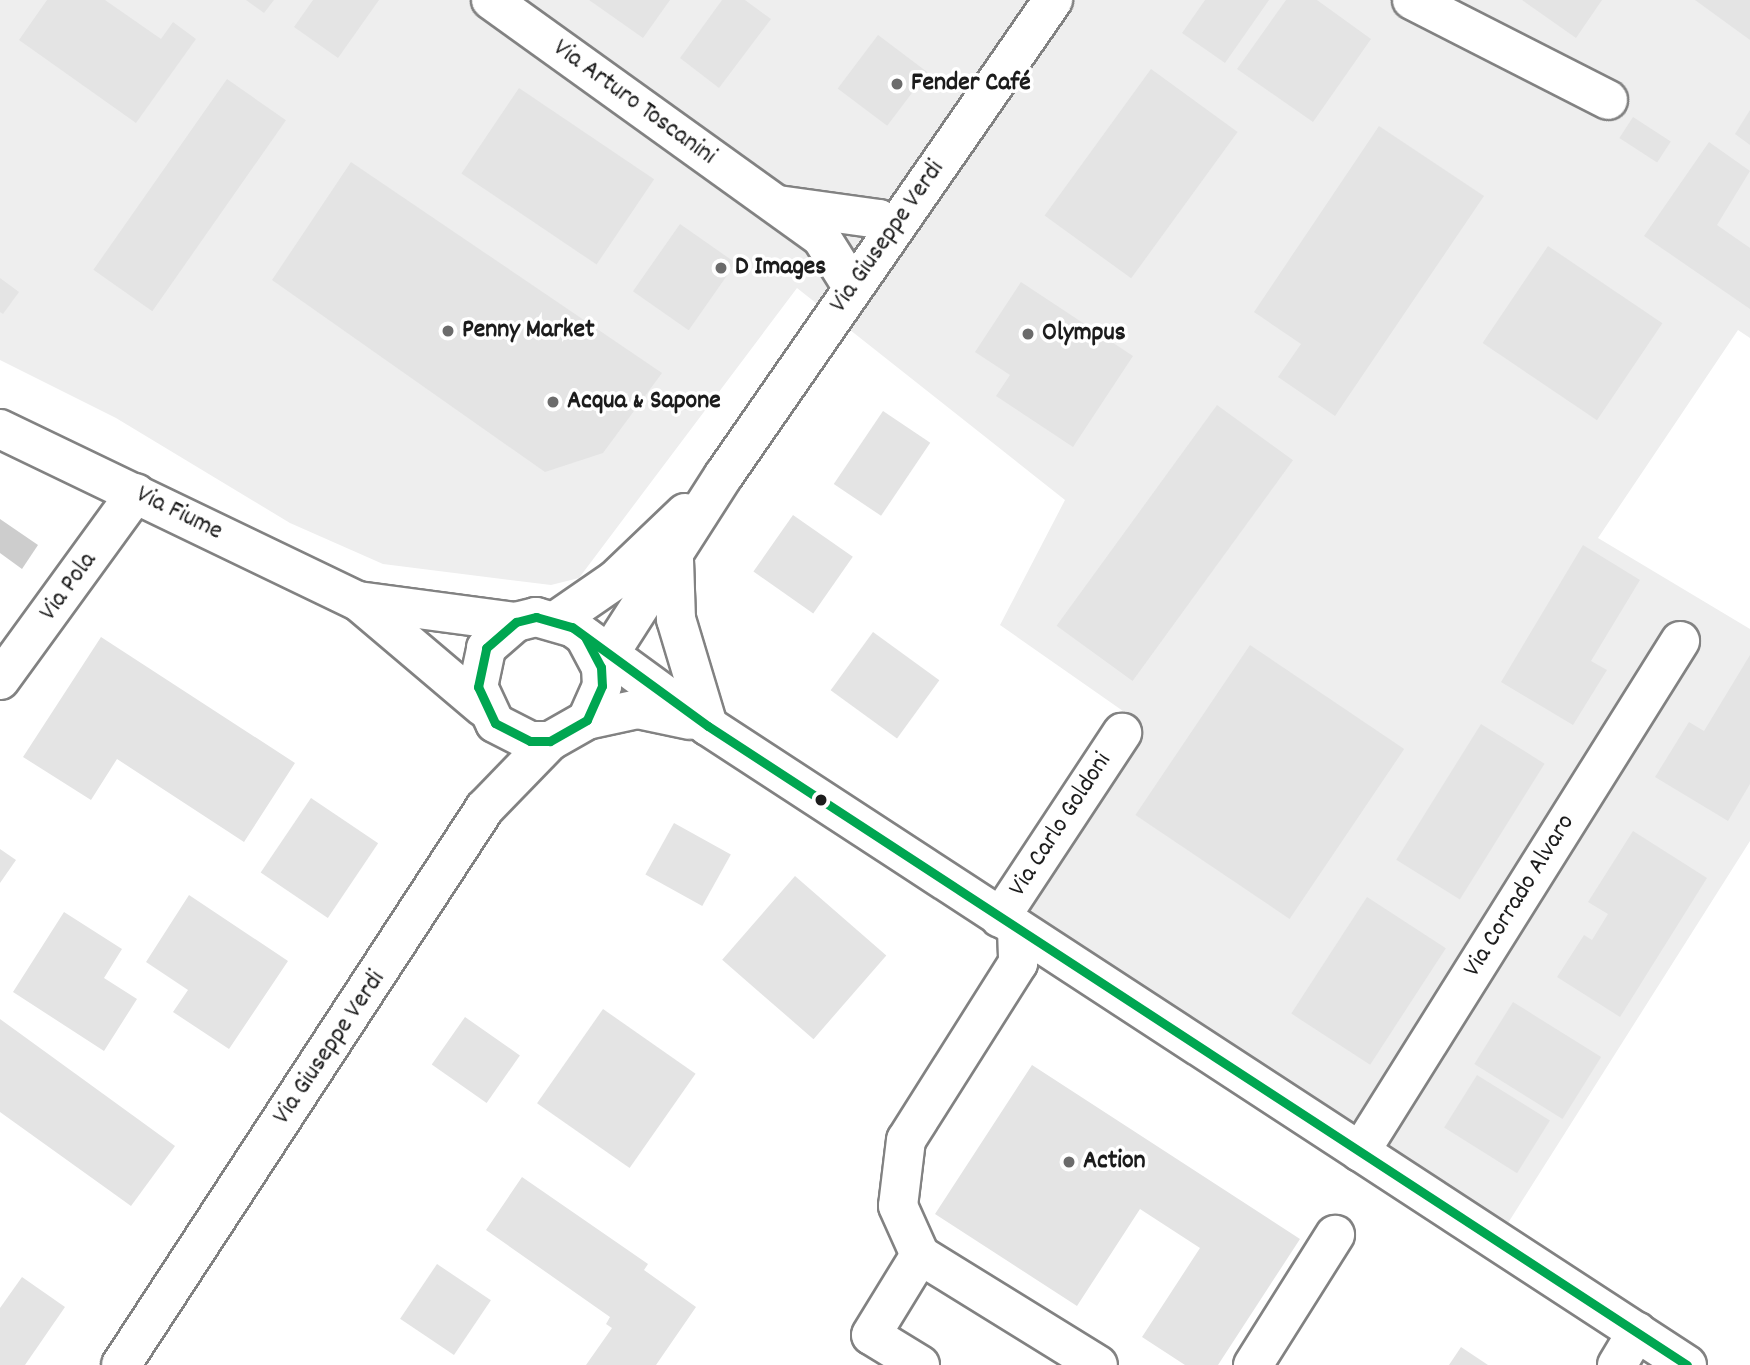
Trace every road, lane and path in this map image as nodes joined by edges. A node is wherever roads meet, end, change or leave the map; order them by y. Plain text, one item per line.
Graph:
1 (491, 0) edge
2 (1053, 0) edge
3 (1412, 0) edge
4 (1608, 100) dead end
5 (778, 205) junction
6 (894, 229) junction
7 (853, 288) junction
8 (0, 429) edge
9 (724, 475) junction
10 (136, 493) junction
11 (674, 560) junction
12 (358, 601) junction
13 (516, 622) junction
14 (1680, 641) dead end
15 (588, 644) junction
16 (0, 680) edge
17 (483, 706) junction
18 (587, 720) junction
19 (708, 726) junction
20 (1122, 733) dead end
21 (550, 741) junction
22 (1008, 924) junction
23 (1360, 1152) junction
24 (1335, 1235) dead end
25 (920, 1255) junction
26 (1637, 1332) junction
27 (121, 1365) edge
28 (920, 1365) edge
29 (1098, 1365) edge
30 (1253, 1365) edge
31 (1617, 1365) edge
32 (1687, 1365) edge

1 - 5 street, Via Arturo Toscanini
2 - 6 street, Via Giuseppe Verdi
3 - 4 street
5 - 6 street, Via Arturo Toscanini
5 - 7 street, Via Arturo Toscanini
6 - 7 street, Via Giuseppe Verdi
7 - 9 street, Via Giuseppe Verdi
8 - 10 street, Via Fiume
9 - 11 street, Via Giuseppe Verdi
9 - 15 street, Via Giuseppe Verdi
10 - 12 street, Via Fiume
10 - 16 street, Via Pola
11 - 15 street, Via Giuseppe Verdi
11 - 19 street
12 - 13 street, Via Fiume
12 - 17 street, Via Fiume
13 - 15 street, Via Fiume
13 - 17 street
14 - 23 street, Via Corrado Alvaro
15 - 18 street
15 - 19 street, Via Carlo Goldoni
17 - 21 street, Via Fiume
18 - 19 street, Via Carlo Goldoni
18 - 21 street
19 - 22 street, Via Carlo Goldoni
20 - 22 street, Via Carlo Goldoni
21 - 27 street, Via Giuseppe Verdi
22 - 23 street, Via Carlo Goldoni
22 - 25 street
23 - 26 street, Via Carlo Goldoni
24 - 30 street
25 - 28 street
25 - 29 street
26 - 31 street
26 - 32 street, Via Carlo Goldoni

